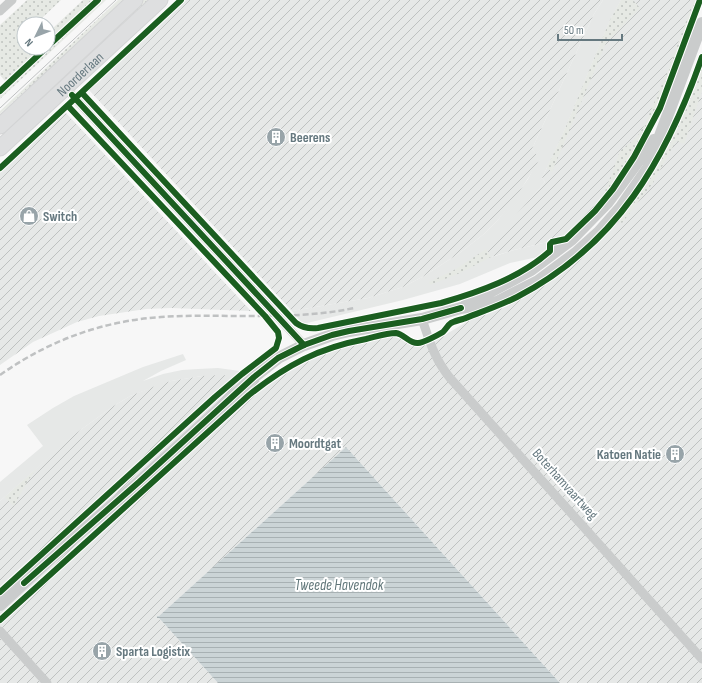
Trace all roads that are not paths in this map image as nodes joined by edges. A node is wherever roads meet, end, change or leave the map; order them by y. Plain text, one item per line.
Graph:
1 (12, 0) edge
2 (136, 0) edge
3 (160, 0) edge
4 (0, 11) edge
5 (702, 24) edge
6 (72, 95) dead end
7 (0, 126) edge
8 (0, 148) edge
9 (422, 319) junction
10 (304, 345) junction
11 (0, 605) edge
12 (0, 631) edge
13 (702, 658) edge
14 (47, 683) edge

1 - 4 street
2 - 7 main road, Noorderlaan
3 - 8 main road, Noorderlaan
5 - 9 street
6 - 10 street
9 - 10 street
9 - 13 street, Boterhamvaartweg
10 - 11 street
12 - 14 street

